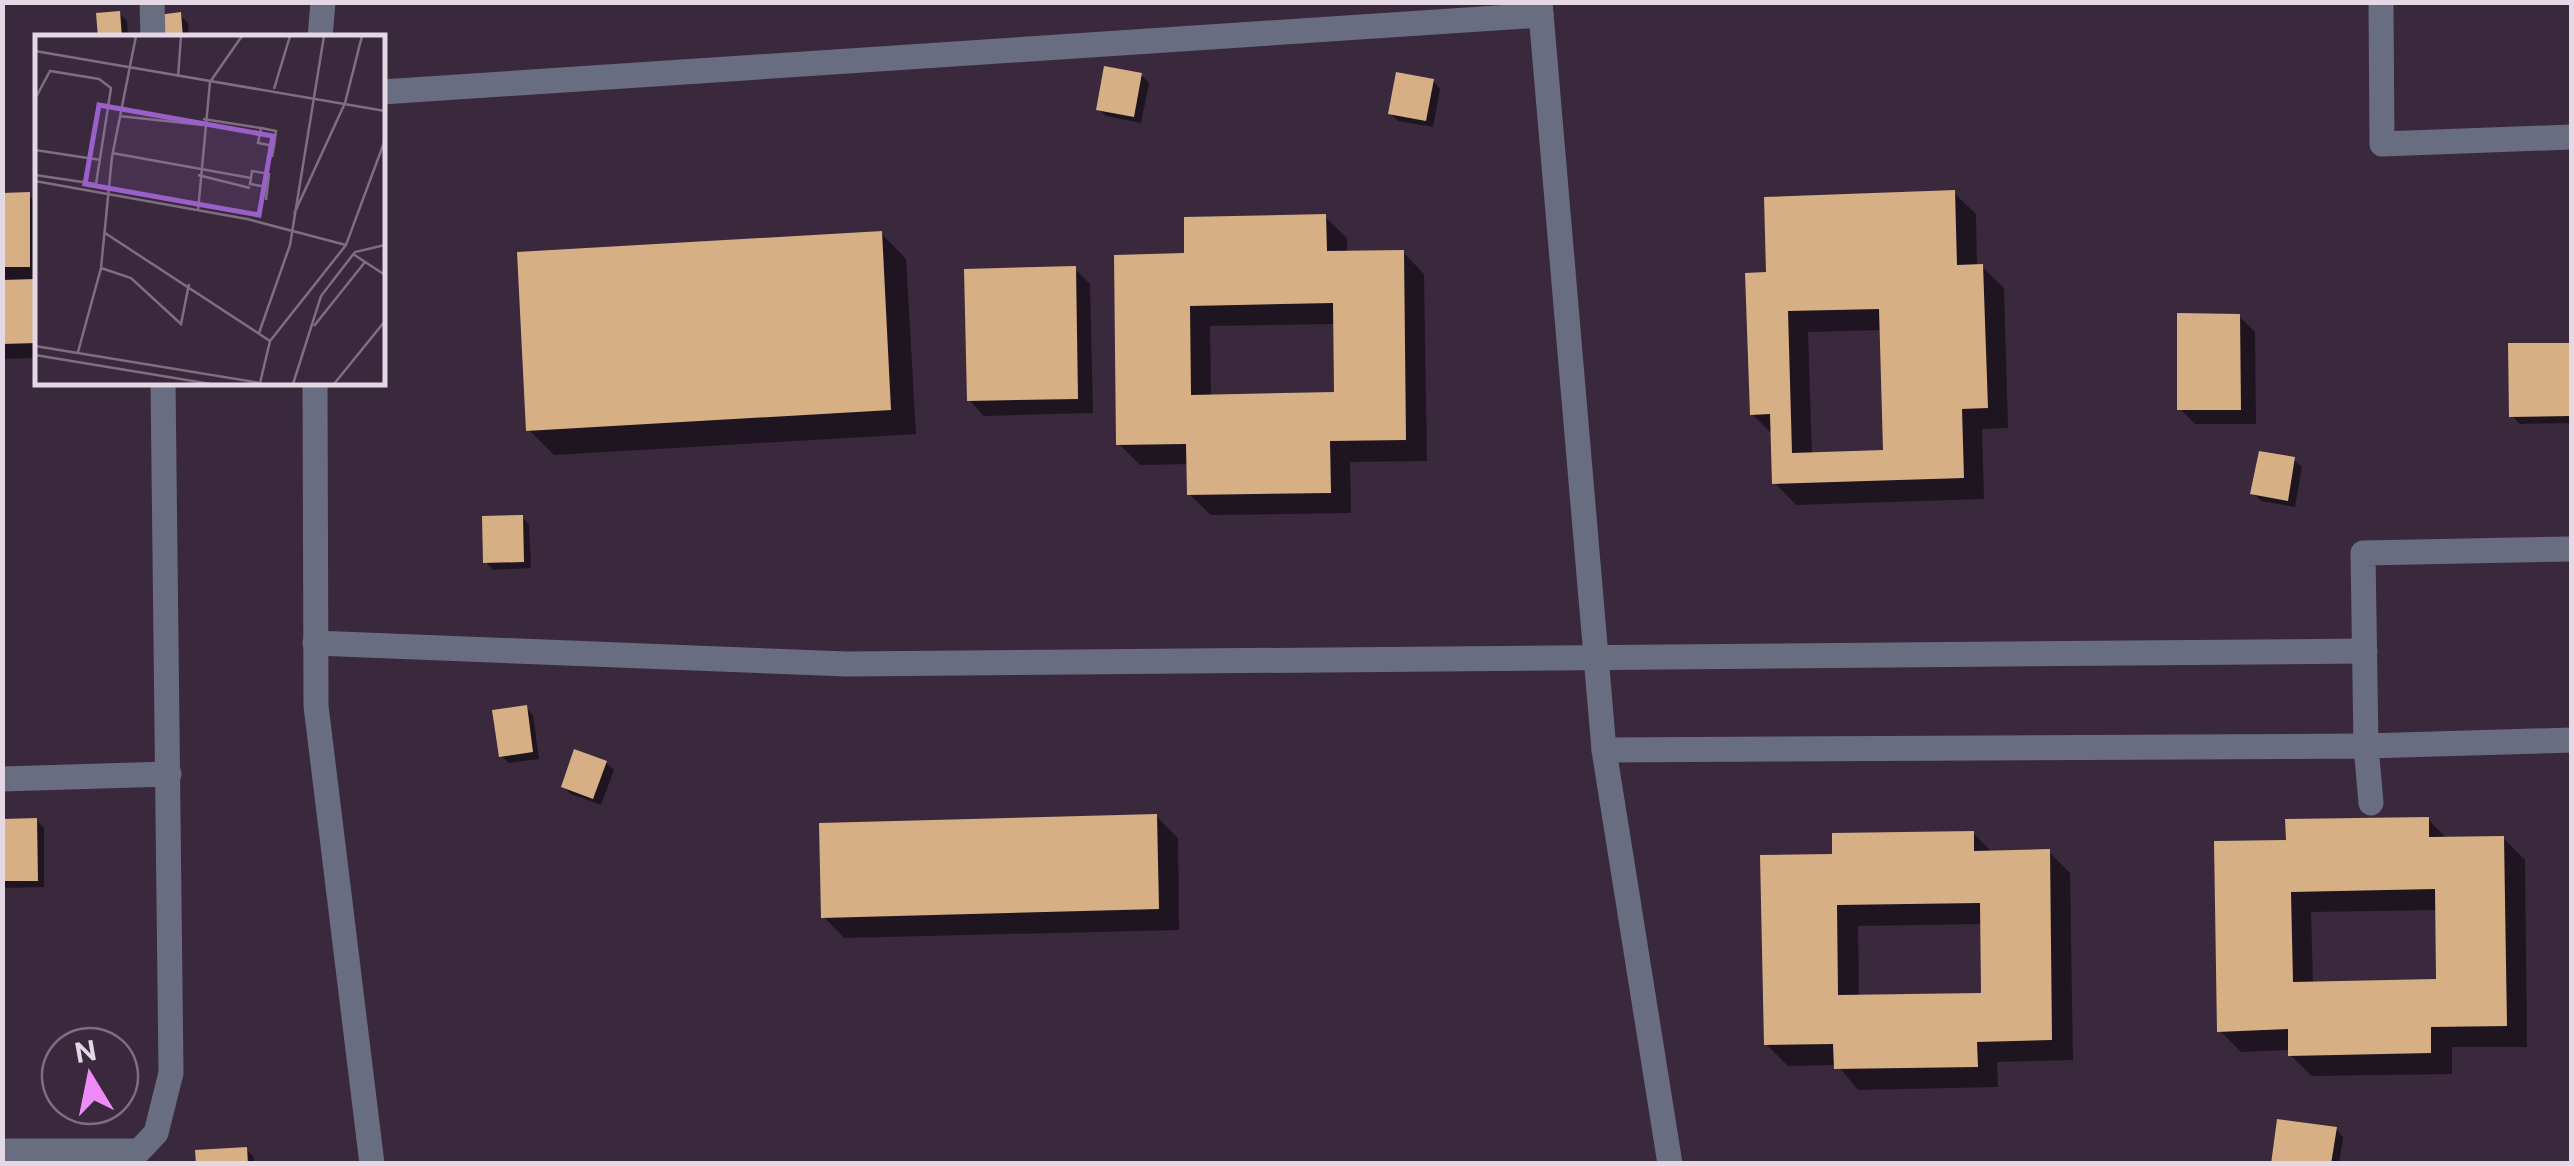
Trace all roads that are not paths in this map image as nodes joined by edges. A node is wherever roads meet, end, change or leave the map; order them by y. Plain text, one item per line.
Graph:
1 (152, 2) edge
2 (323, 2) edge
3 (2381, 2) edge
4 (1540, 9) edge
5 (154, 35) edge
6 (320, 35) edge
7 (385, 92) edge
8 (2572, 136) edge
9 (164, 385) edge
10 (315, 385) edge
11 (2572, 550) edge
12 (315, 643) junction
13 (2365, 651) junction
14 (1594, 656) junction
15 (2572, 740) edge
16 (2366, 746) junction
17 (1604, 750) junction
18 (169, 774) junction
19 (2, 779) edge
20 (2371, 803) dead end
21 (2, 1151) edge
22 (372, 1164) edge
23 (1670, 1164) edge

1 - 5 street
2 - 6 street
3 - 8 street
4 - 7 street
4 - 14 street
9 - 18 street
10 - 12 street
11 - 13 street
12 - 14 street
12 - 22 street
13 - 14 street
13 - 16 street
14 - 17 street
15 - 16 street
16 - 17 street
16 - 20 street
17 - 23 street
18 - 19 street
18 - 21 street

